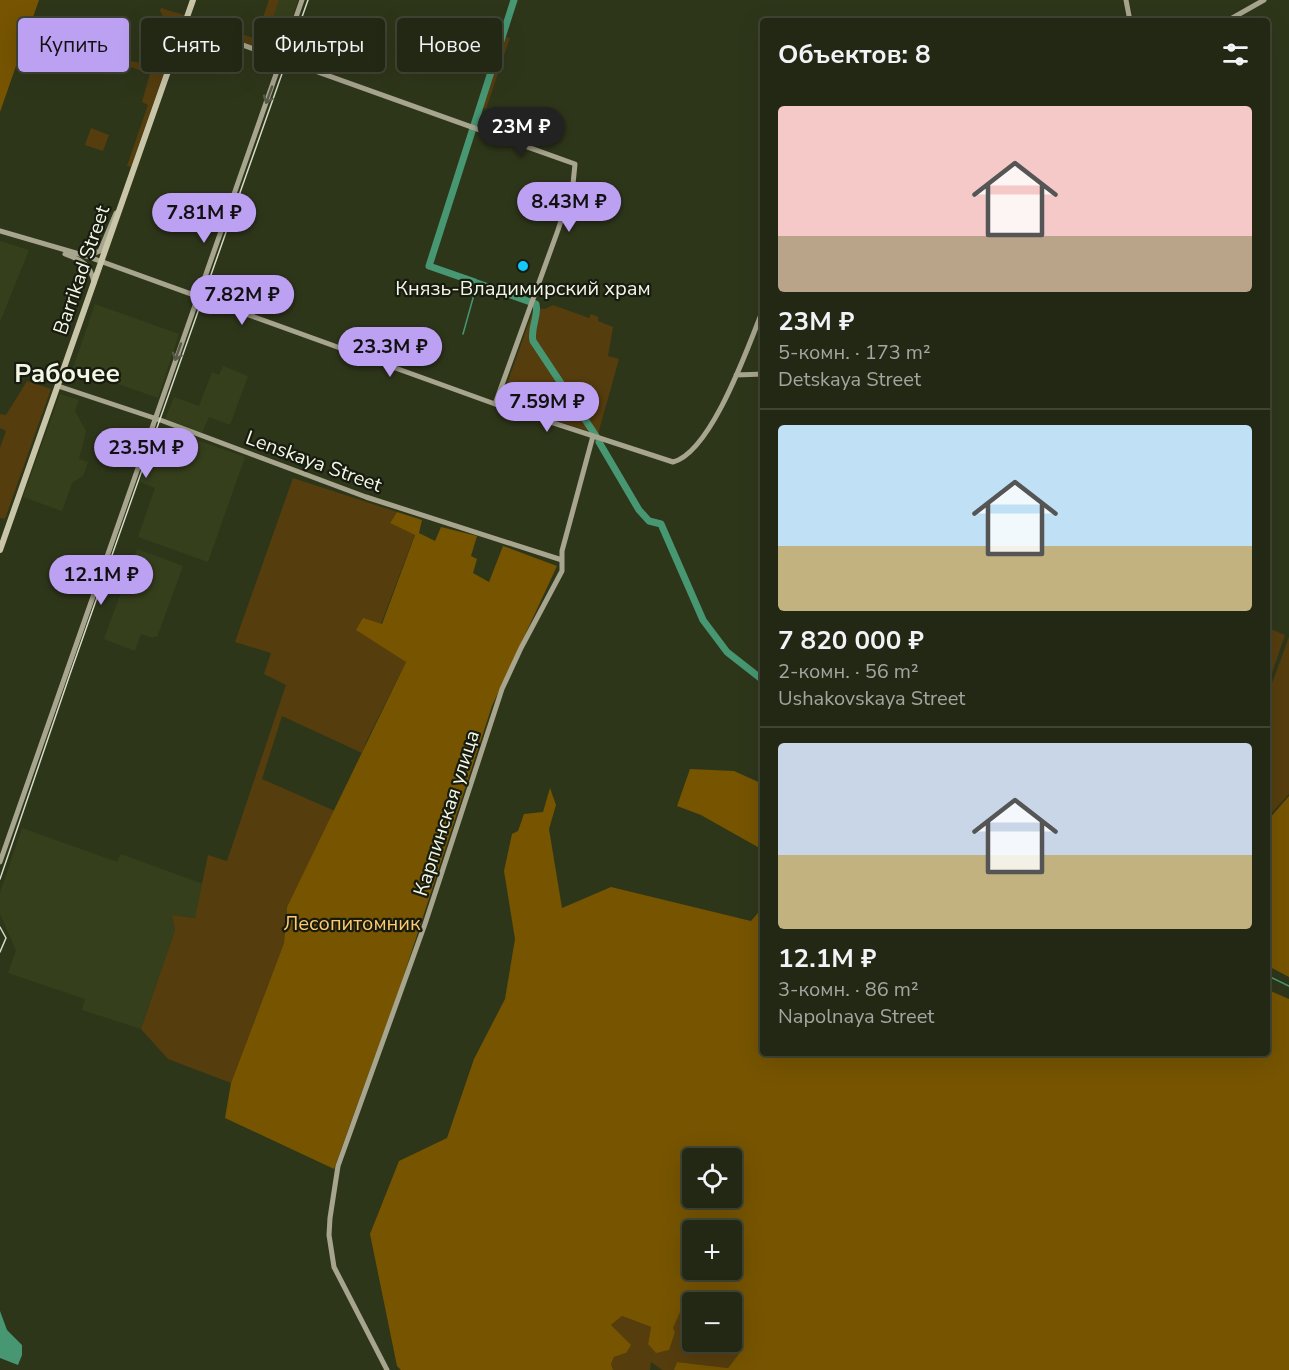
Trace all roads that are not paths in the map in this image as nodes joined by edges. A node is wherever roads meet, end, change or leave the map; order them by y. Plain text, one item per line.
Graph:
1 (193, 0) edge
2 (302, 0) edge
3 (1126, 0) edge
4 (1264, 0) edge
5 (186, 18) edge
6 (296, 18) edge
7 (1129, 18) edge
8 (1232, 18) edge
9 (167, 72) edge
10 (277, 72) edge
11 (321, 72) edge
12 (122, 204) junction
13 (0, 231) edge
14 (33, 241) junction
15 (86, 256) junction
16 (102, 263) junction
17 (94, 283) junction
18 (197, 297) junction
19 (760, 317) edge
20 (760, 374) edge
21 (736, 375) junction
22 (58, 386) junction
23 (495, 404) junction
24 (155, 418) junction
25 (593, 436) junction
26 (0, 550) edge
27 (562, 560) junction
28 (0, 862) edge
29 (387, 1370) edge

1 - 5 main road, Barrikad Street
2 - 6 street
3 - 7 street
4 - 8 street
9 - 12 main road, Barrikad Street
10 -> 18 street
11 - 23 street
12 - 15 street
12 - 16 main road, Barrikad Street
13 - 14 street
14 - 15 street
14 - 17 street
15 - 16 street
16 - 17 main road, Barrikad Street
16 - 18 street
17 - 22 main road, Barrikad Street
18 - 23 street
18 -> 24 street
19 - 21 street
20 - 21 street
21 - 25 street
22 - 24 street, Lenskaya Street
22 - 26 main road, Barrikad Street
23 - 25 street
24 - 27 street, Lenskaya Street
24 - 28 street
25 - 27 street, Карпинская улица
27 - 29 street, Карпинская улица

